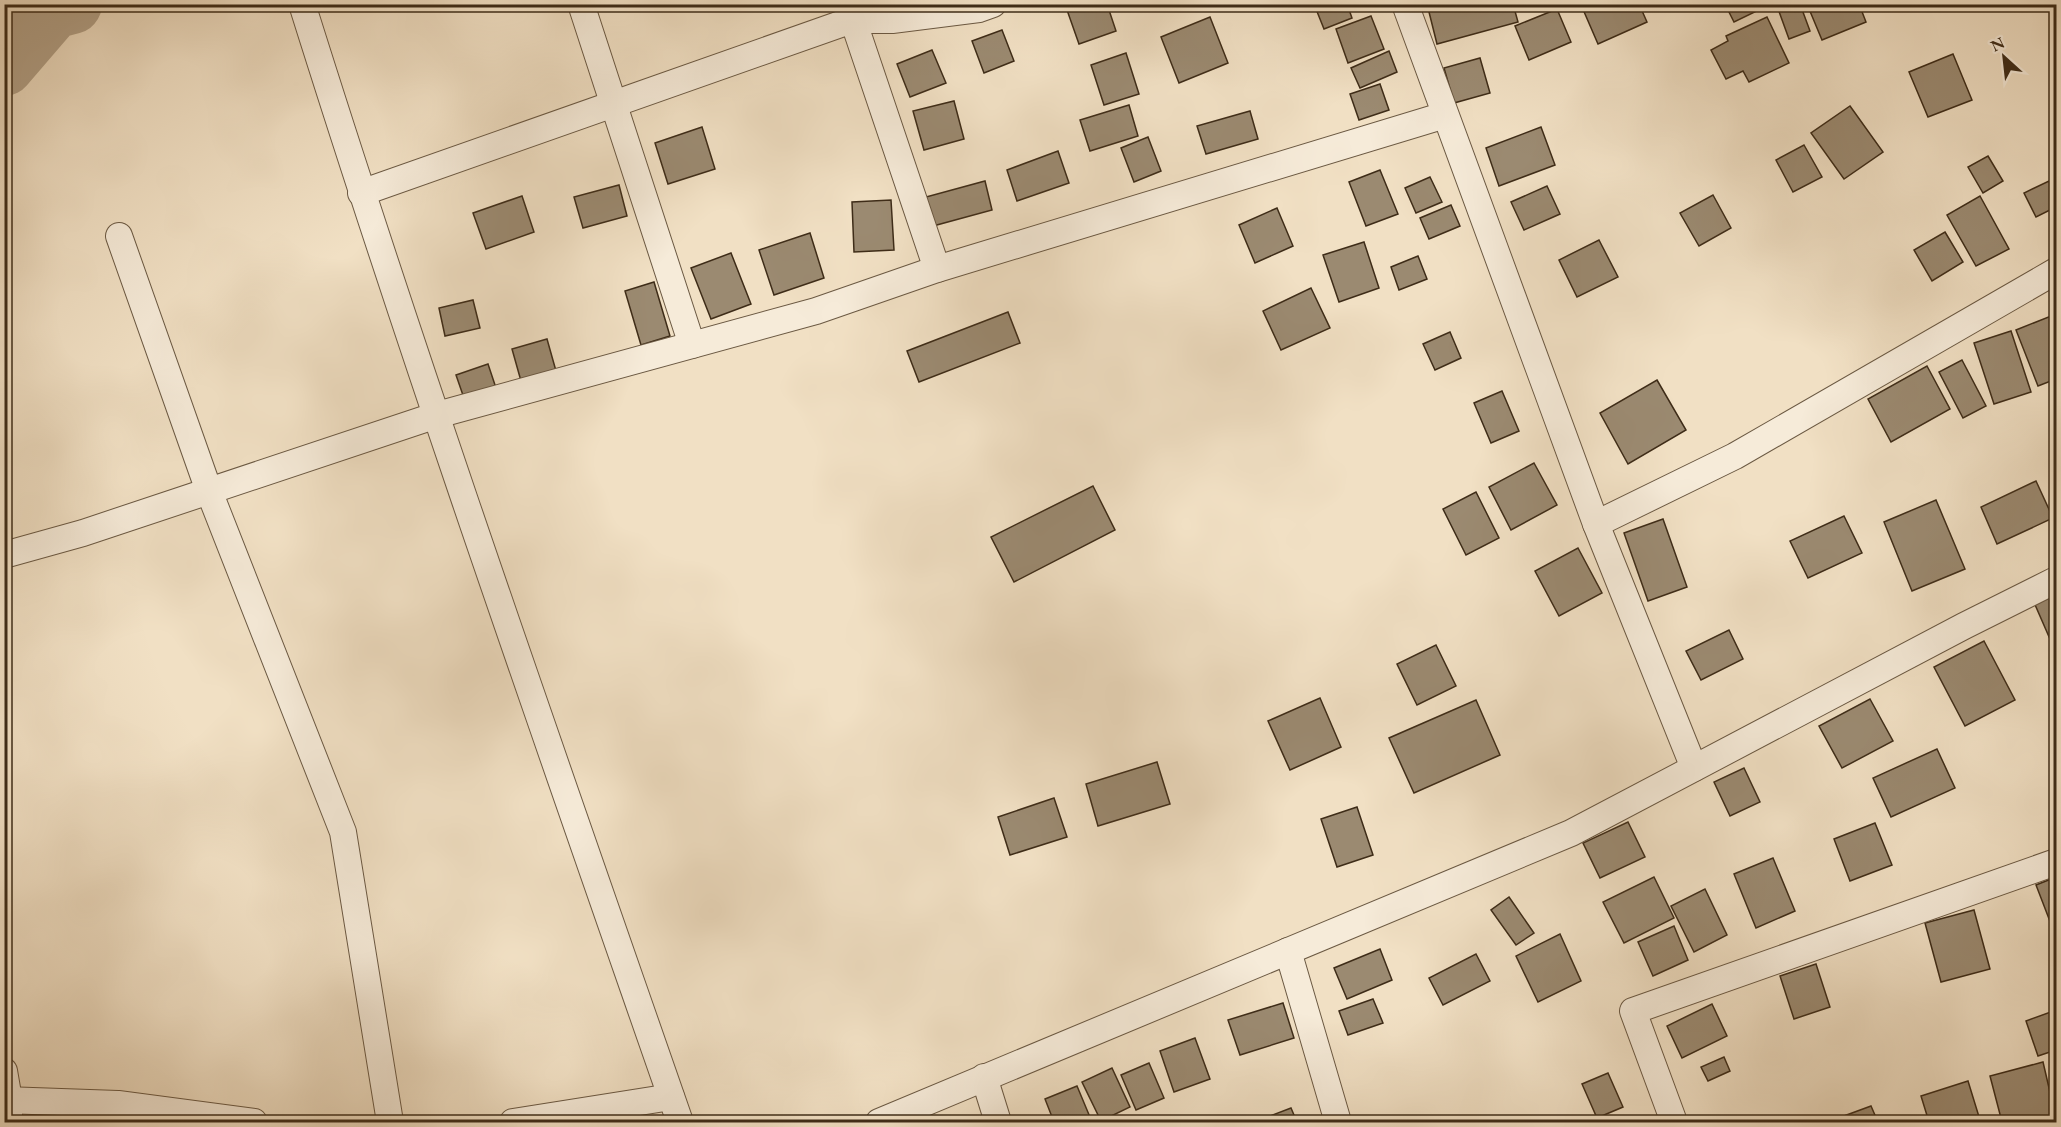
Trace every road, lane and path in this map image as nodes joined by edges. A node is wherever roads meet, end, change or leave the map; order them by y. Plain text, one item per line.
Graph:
1 (302, 4) edge
2 (581, 4) edge
3 (993, 4) edge
4 (1405, 4) edge
5 (850, 12) edge
6 (615, 103) junction
7 (1444, 115) junction
8 (361, 193) junction
9 (119, 236) dead end
10 (937, 268) junction
11 (2056, 271) edge
12 (692, 345) junction
13 (436, 415) junction
14 (209, 491) junction
15 (1596, 524) junction
16 (4, 555) edge
17 (2056, 580) edge
18 (1694, 768) junction
19 (2056, 862) edge
20 (1288, 951) junction
21 (4, 1071) edge
22 (984, 1077) junction
23 (671, 1097) junction
24 (8, 1108) edge
25 (254, 1122) edge
26 (390, 1122) edge
27 (513, 1122) edge
28 (680, 1122) edge
29 (879, 1122) edge
30 (998, 1122) edge
31 (1338, 1122) edge
32 (1674, 1122) edge

1 - 8 street
2 - 6 street
3 - 5 street
4 - 7 street
5 - 6 street
5 - 10 street
6 - 8 street
6 - 12 street
7 - 10 street
7 - 15 street
8 - 13 street
9 - 14 street
10 - 12 street
11 - 15 street
12 - 13 street
13 - 14 street
13 - 23 street
14 - 16 street
14 - 26 street
15 - 18 street
17 - 18 street
18 - 20 street
19 - 32 street
20 - 22 street
20 - 31 street
21 - 24 street
22 - 29 street
22 - 30 street
23 - 27 street
23 - 28 street
24 - 25 street

